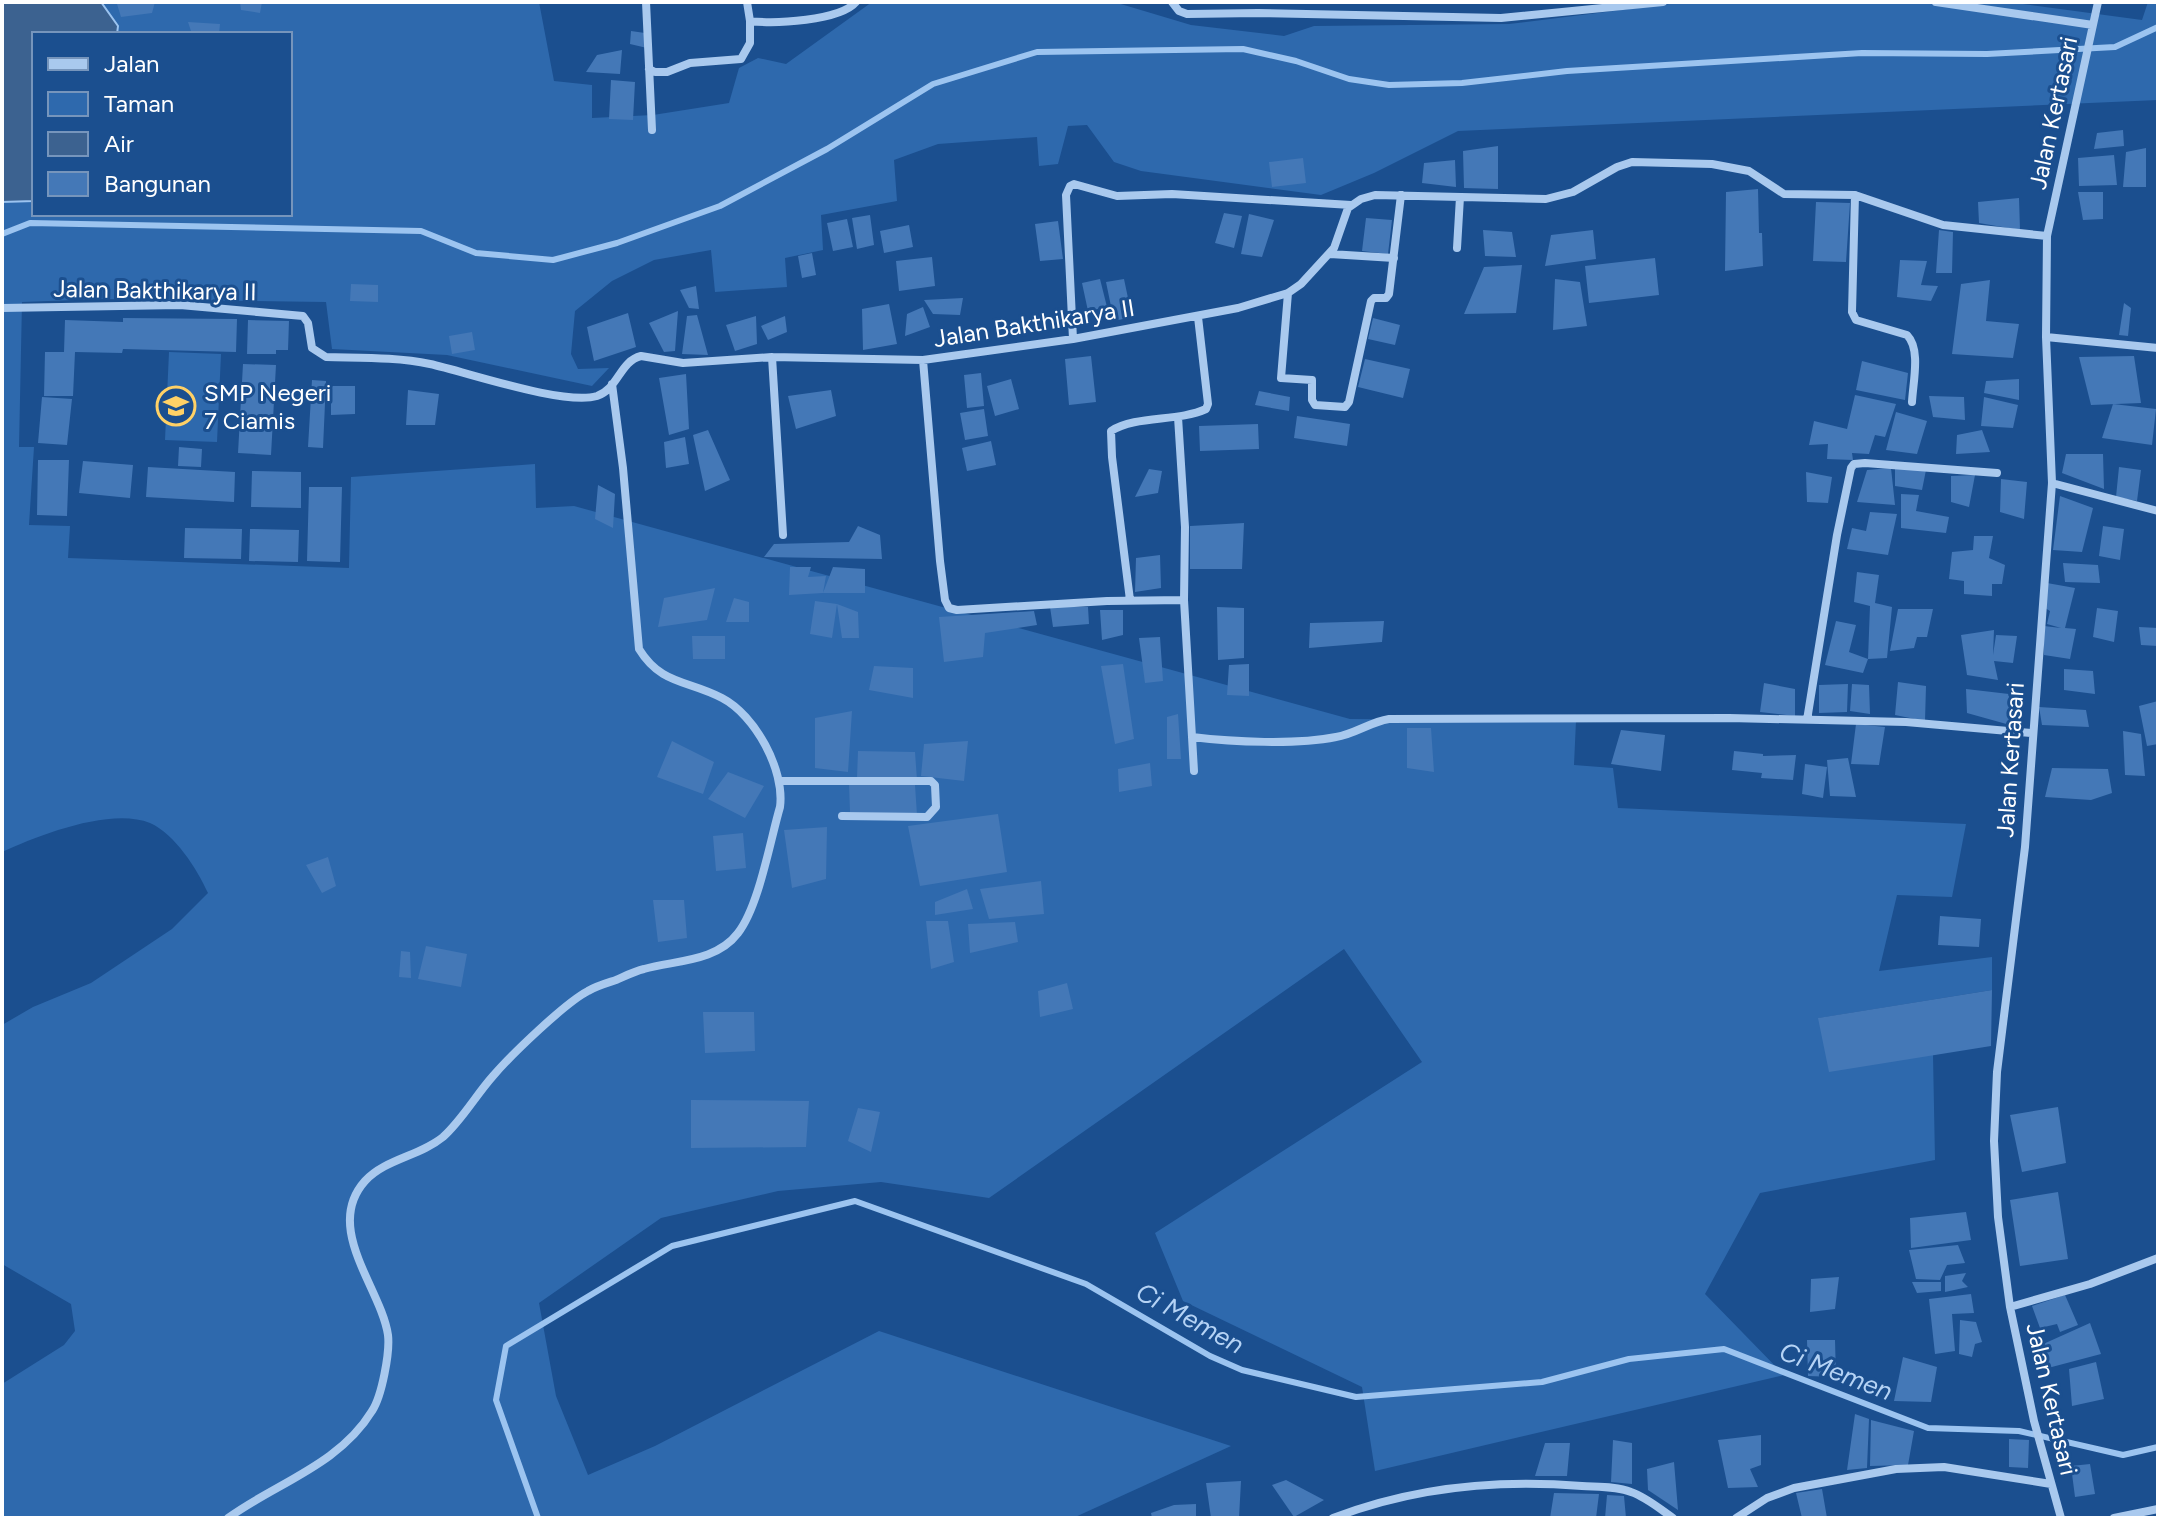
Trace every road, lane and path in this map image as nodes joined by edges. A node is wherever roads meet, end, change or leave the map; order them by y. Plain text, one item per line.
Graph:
1 (646, 2) edge
2 (747, 2) edge
3 (856, 2) edge
4 (1172, 2) edge
5 (1663, 2) edge
6 (1936, 2) edge
7 (2098, 2) edge
8 (750, 21) junction
9 (2093, 25) junction
10 (649, 69) junction
11 (652, 130) dead end
12 (1401, 195) junction
13 (1855, 195) junction
14 (1460, 197) junction
15 (1351, 205) junction
16 (2047, 236) junction
17 (1457, 248) dead end
18 (1330, 254) junction
19 (1394, 258) junction
20 (1288, 293) junction
21 (2, 308) edge
22 (1198, 317) junction
23 (2046, 337) junction
24 (1073, 339) junction
25 (2158, 348) edge
26 (772, 357) junction
27 (923, 360) junction
28 (612, 384) junction
29 (1912, 402) dead end
30 (1178, 417) junction
31 (1997, 473) dead end
32 (2052, 483) junction
33 (2158, 511) edge
34 (783, 535) dead end
35 (1130, 600) junction
36 (1184, 600) junction
37 (1807, 720) junction
38 (2031, 733) junction
39 (1192, 737) junction
40 (1194, 771) dead end
41 (781, 781) junction
42 (842, 816) dead end
43 (2158, 1258) edge
44 (2010, 1307) junction
45 (2051, 1484) junction
46 (2158, 1509) edge
47 (228, 1518) edge
48 (1333, 1518) edge
49 (1673, 1518) edge
50 (1736, 1518) edge
51 (2061, 1518) edge
52 (2114, 1518) edge

1 - 10 street
2 - 8 street
3 - 8 street
4 - 5 street
6 - 9 street
7 - 9 street, Jalan Kertasari
8 - 10 street
9 - 16 street, Jalan Kertasari
10 - 11 street
12 - 14 street
12 - 15 street
12 - 19 street
13 - 14 street
13 - 16 street
13 - 29 street
14 - 17 street
15 - 18 street, Jalan Bakthikarya II
15 - 24 street
16 - 23 street, Jalan Kertasari
18 - 19 street
18 - 20 street, Jalan Bakthikarya II
19 - 20 street
20 - 22 street, Jalan Bakthikarya II
21 - 28 street, Jalan Bakthikarya II
22 - 24 street, Jalan Bakthikarya II
22 - 30 street
23 - 25 street
23 - 32 street, Jalan Kertasari
24 - 27 street, Jalan Bakthikarya II
26 - 27 street, Jalan Bakthikarya II
26 - 28 street, Jalan Bakthikarya II
26 - 34 street
27 - 35 street
28 - 41 street
30 - 35 street
30 - 36 street
31 - 37 street
32 - 33 street
32 - 38 street, Jalan Kertasari
35 - 36 street
36 - 39 street
37 - 38 street
37 - 39 street
38 - 44 street, Jalan Kertasari
39 - 40 street
41 - 42 street
41 - 47 street
43 - 44 street
44 - 45 street, Jalan Kertasari
45 - 50 street
45 - 51 street, Jalan Kertasari
46 - 52 street
48 - 49 street

